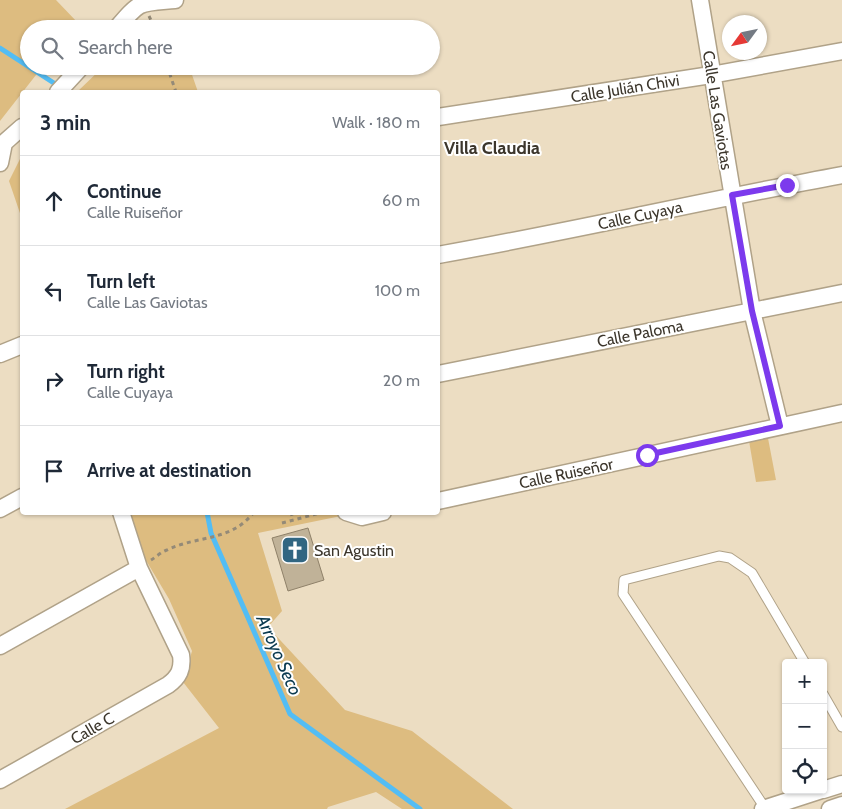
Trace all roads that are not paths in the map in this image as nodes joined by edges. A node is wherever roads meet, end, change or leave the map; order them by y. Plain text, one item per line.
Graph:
1 (176, 0) edge
2 (700, 0) edge
3 (142, 1) edge
4 (124, 20) edge
5 (842, 51) edge
6 (74, 75) edge
7 (711, 75) junction
8 (60, 90) edge
9 (440, 117) edge
10 (20, 129) edge
11 (2, 143) edge
12 (0, 163) edge
13 (842, 175) edge
14 (732, 195) junction
15 (440, 255) edge
16 (842, 293) edge
17 (752, 311) junction
18 (20, 346) edge
19 (0, 354) edge
20 (440, 374) edge
21 (842, 414) edge
22 (780, 426) junction
23 (20, 497) edge
24 (440, 501) edge
25 (0, 509) edge
26 (122, 515) edge
27 (354, 515) edge
28 (370, 515) edge
29 (139, 568) junction
30 (0, 646) edge
31 (803, 659) edge
32 (827, 701) edge
33 (842, 726) edge
34 (0, 780) edge
35 (842, 784) edge
36 (827, 789) edge
37 (811, 794) edge
38 (842, 805) edge
39 (764, 809) edge
40 (830, 809) edge

1 - 3 street
2 - 7 street, Calle Las Gaviotas
3 - 4 street
5 - 7 street, Calle Julián Chivi
6 - 8 street
7 - 9 street, Calle Julián Chivi
7 - 14 street, Calle Las Gaviotas
10 - 11 street
11 - 12 street
13 - 14 street, Calle Cuyaya
14 - 15 street, Calle Cuyaya
14 - 17 street, Calle Las Gaviotas
16 - 17 street, Calle Paloma
17 - 20 street, Calle Paloma
17 - 22 street, Calle Las Gaviotas
18 - 19 street
21 - 22 street, Calle Ruiseñor
22 - 24 street, Calle Ruiseñor
23 - 25 street
26 - 29 street
27 - 28 street
29 - 30 street
29 - 34 street, Calle C
31 - 39 lane
32 - 33 lane
35 - 36 street
37 - 39 street
38 - 40 street

